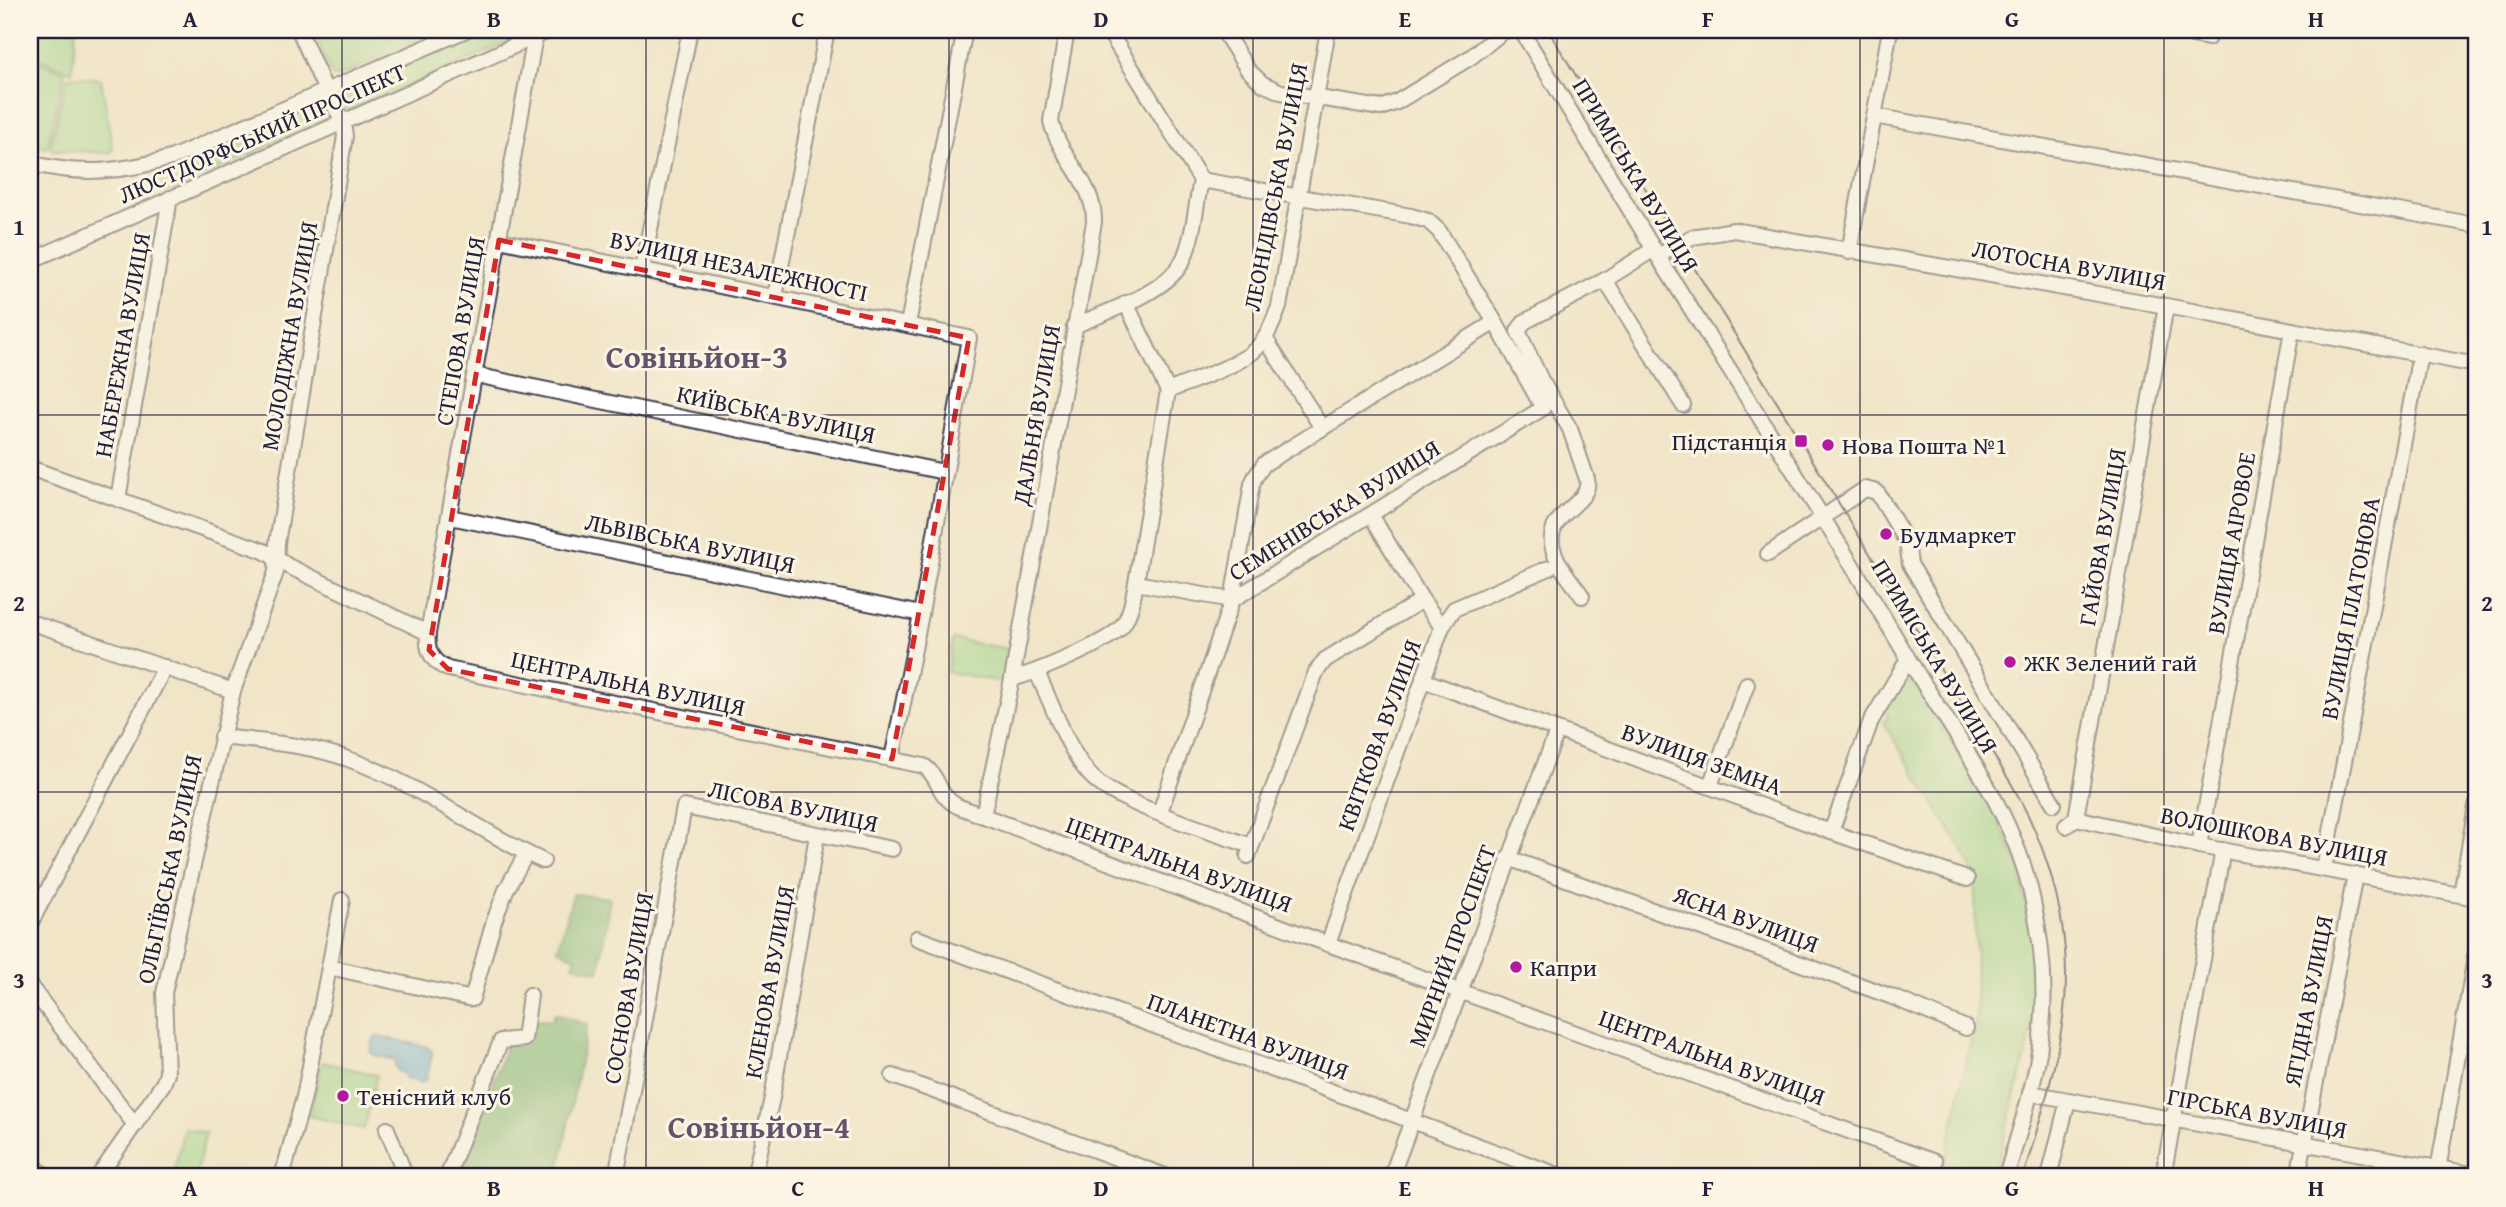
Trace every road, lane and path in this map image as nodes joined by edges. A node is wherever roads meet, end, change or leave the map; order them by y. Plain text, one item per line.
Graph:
1 (299, 30) edge
2 (466, 30) edge
3 (551, 30) edge
4 (690, 30) edge
5 (827, 30) edge
6 (965, 30) edge
7 (1067, 30) edge
8 (1108, 30) edge
9 (1223, 30) edge
10 (1328, 30) edge
11 (1505, 30) edge
12 (1521, 30) edge
13 (1890, 30) edge
14 (2168, 30) edge
15 (535, 36) junction
16 (2208, 37) dead end
17 (326, 91) junction
18 (1315, 98) junction
19 (1874, 116) junction
20 (343, 122) junction
21 (30, 163) edge
22 (1202, 180) junction
23 (1298, 196) junction
24 (170, 198) junction
25 (2476, 225) edge
26 (499, 240) junction
27 (1849, 252) junction
28 (1656, 253) junction
29 (30, 261) edge
30 (642, 269) junction
31 (1605, 280) junction
32 (775, 297) junction
33 (1126, 303) junction
34 (2166, 306) junction
35 (1495, 322) junction
36 (908, 324) junction
37 (1074, 326) junction
38 (2292, 330) junction
39 (1265, 338) junction
40 (2420, 354) junction
41 (2476, 365) edge
42 (475, 375) junction
43 (1168, 391) junction
44 (1683, 405) dead end
45 (1322, 428) junction
46 (30, 468) edge
47 (944, 472) junction
48 (118, 499) junction
49 (1371, 515) junction
50 (1822, 516) junction
51 (450, 517) junction
52 (1768, 554) dead end
53 (276, 558) junction
54 (1549, 568) dead end
55 (1136, 583) junction
56 (1582, 596) dead end
57 (1232, 600) junction
58 (1422, 600) junction
59 (921, 614) junction
60 (30, 622) edge
61 (1442, 627) junction
62 (428, 633) junction
63 (1908, 659) junction
64 (165, 667) junction
65 (1037, 673) junction
66 (1012, 680) junction
67 (1423, 680) junction
68 (1747, 684) dead end
69 (233, 691) junction
70 (1557, 731) junction
71 (222, 737) junction
72 (892, 759) junction
73 (1710, 786) junction
74 (2054, 804) dead end
75 (2476, 806) edge
76 (684, 807) joint
77 (1160, 812) junction
78 (983, 816) junction
79 (2071, 822) joint
80 (1831, 832) junction
81 (817, 835) junction
82 (2199, 846) junction
83 (892, 849) dead end
84 (2223, 850) junction
85 (526, 854) junction
86 (1508, 858) junction
87 (543, 861) dead end
88 (2324, 869) junction
89 (2355, 875) junction
90 (1967, 879) dead end
91 (2461, 895) junction
92 (2476, 898) edge
93 (342, 900) dead end
94 (30, 924) edge
95 (917, 938) dead end
96 (1328, 944) junction
97 (2476, 952) edge
98 (329, 967) junction
99 (30, 986) edge
100 (1459, 989) junction
101 (530, 995) dead end
102 (1966, 1028) dead end
103 (893, 1076) dead end
104 (2030, 1093) junction
105 (2068, 1101) junction
106 (2174, 1120) junction
107 (1412, 1121) junction
108 (135, 1125) junction
109 (387, 1129) dead end
110 (2304, 1145) junction
111 (1935, 1162) dead end
112 (30, 1163) edge
113 (2437, 1173) edge
114 (2476, 1175) edge
115 (47, 1177) edge
116 (98, 1177) edge
117 (282, 1177) edge
118 (406, 1177) edge
119 (447, 1177) edge
120 (616, 1177) edge
121 (754, 1177) edge
122 (1168, 1177) edge
123 (1391, 1177) edge
124 (1563, 1177) edge
125 (2006, 1177) edge
126 (2049, 1177) edge
127 (2163, 1177) edge
128 (2298, 1177) edge

1 - 17 street
2 - 17 street
3 - 15 street, ЛЮСТДОРФСЬКИЙ ПРОСПЕКТ
4 - 30 street
5 - 32 street
6 - 36 street
7 - 37 street, ДАЛЬНЯ ВУЛИЦЯ
8 - 22 street
9 - 18 street
10 - 18 street, ЛЕОНІДІВСЬКА ВУЛИЦЯ
11 - 18 street
12 - 28 street, ПРИМІСЬКА ВУЛИЦЯ
13 - 19 street
14 - 16 street
15 - 20 street, ЛЮСТДОРФСЬКИЙ ПРОСПЕКТ
15 - 26 street, СТЕПОВА ВУЛИЦЯ
17 - 20 street
17 - 21 street
18 - 23 street, ЛЕОНІДІВСЬКА ВУЛИЦЯ
19 - 25 street
19 - 27 street
20 - 24 street, ЛЮСТДОРФСЬКИЙ ПРОСПЕКТ
20 - 53 street, МОЛОДІЖНА ВУЛИЦЯ
22 - 23 street
22 - 33 street
23 - 35 street
23 - 39 street, ЛЕОНІДІВСЬКА ВУЛИЦЯ
24 - 29 street, ЛЮСТДОРФСЬКИЙ ПРОСПЕКТ
24 - 48 street, НАБЕРЕЖНА ВУЛИЦЯ
26 - 30 street, ВУЛИЦЯ НЕЗАЛЕЖНОСТІ
26 - 42 street, СТЕПОВА ВУЛИЦЯ
27 - 28 street, ЛОТОСНА ВУЛИЦЯ
27 - 34 street, ЛОТОСНА ВУЛИЦЯ
28 - 31 street, ЛОТОСНА ВУЛИЦЯ
28 - 50 street, ПРИМІСЬКА ВУЛИЦЯ
30 - 32 street, ВУЛИЦЯ НЕЗАЛЕЖНОСТІ
31 - 44 street
31 - 56 street, ЛОТОСНА ВУЛИЦЯ
32 - 36 street, ВУЛИЦЯ НЕЗАЛЕЖНОСТІ
33 - 37 street
33 - 43 street
34 - 38 street, ЛОТОСНА ВУЛИЦЯ
34 - 79 street, ГАЙОВА ВУЛИЦЯ
35 - 45 street
35 - 49 street, СЕМЕНІВСЬКА ВУЛИЦЯ
36 - 47 street, ВУЛИЦЯ НЕЗАЛЕЖНОСТІ
37 - 66 street, ДАЛЬНЯ ВУЛИЦЯ
38 - 40 street, ЛОТОСНА ВУЛИЦЯ
38 - 82 street, ВУЛИЦЯ АІРОВОЕ
39 - 43 street, ЛЕОНІДІВСЬКА ВУЛИЦЯ
39 - 45 street
40 - 41 street, ЛОТОСНА ВУЛИЦЯ
40 - 88 street, ВУЛИЦЯ ПЛАТОНОВА
42 - 47 street, КИЇВСЬКА ВУЛИЦЯ
42 - 51 street, СТЕПОВА ВУЛИЦЯ
43 - 55 street
45 - 57 street
46 - 48 street
47 - 59 street
48 - 53 street
49 - 57 street, СЕМЕНІВСЬКА ВУЛИЦЯ
49 - 58 street, КВІТКОВА ВУЛИЦЯ
50 - 52 street
50 - 63 street, ПРИМІСЬКА ВУЛИЦЯ
50 - 74 street
51 - 59 street, ЛЬВІВСЬКА ВУЛИЦЯ
51 - 62 street, СТЕПОВА ВУЛИЦЯ
53 - 62 street
53 - 69 street, ОЛЬГІЇВСЬКА ВУЛИЦЯ
54 - 61 street
55 - 57 street, СЕМЕНІВСЬКА ВУЛИЦЯ
55 - 65 street
57 - 77 street
58 - 61 street, КВІТКОВА ВУЛИЦЯ
58 - 77 street
59 - 72 street
60 - 64 street
61 - 67 street, КВІТКОВА ВУЛИЦЯ
62 - 72 street, ЦЕНТРАЛЬНА ВУЛИЦЯ
63 - 80 street
63 - 104 street, ПРИМІСЬКА ВУЛИЦЯ
64 - 69 street
64 - 94 street
65 - 66 street
65 - 77 street
66 - 78 street, ДАЛЬНЯ ВУЛИЦЯ
67 - 70 street, ВУЛИЦЯ ЗЕМНА
67 - 96 street, КВІТКОВА ВУЛИЦЯ
68 - 73 street
69 - 71 street, ОЛЬГІЇВСЬКА ВУЛИЦЯ
70 - 73 street, ВУЛИЦЯ ЗЕМНА
70 - 86 street, МИРНИЙ ПРОСПЕКТ
71 - 85 street
71 - 108 street, ОЛЬГІЇВСЬКА ВУЛИЦЯ
72 - 78 street, ЦЕНТРАЛЬНА ВУЛИЦЯ
73 - 80 street, ВУЛИЦЯ ЗЕМНА
75 - 91 street
76 - 81 street, ЛІСОВА ВУЛИЦЯ
76 - 120 street, СОСНОВА ВУЛИЦЯ
78 - 96 street, ЦЕНТРАЛЬНА ВУЛИЦЯ
79 - 82 street, ВОЛОШКОВА ВУЛИЦЯ
80 - 90 street, ВУЛИЦЯ ЗЕМНА
81 - 83 street, ЛІСОВА ВУЛИЦЯ
81 - 121 street, КЛЕНОВА ВУЛИЦЯ
82 - 84 street, ВОЛОШКОВА ВУЛИЦЯ
84 - 88 street, ВОЛОШКОВА ВУЛИЦЯ
84 - 106 street
85 - 87 street
85 - 98 street
86 - 100 street, МИРНИЙ ПРОСПЕКТ
86 - 102 street, ЯСНА ВУЛИЦЯ
88 - 89 street, ВОЛОШКОВА ВУЛИЦЯ
89 - 91 street, ВОЛОШКОВА ВУЛИЦЯ
89 - 110 street, ЯГІДНА ВУЛИЦЯ
91 - 92 street, ВОЛОШКОВА ВУЛИЦЯ
93 - 98 street
95 - 107 street, ПЛАНЕТНА ВУЛИЦЯ
96 - 100 street, ЦЕНТРАЛЬНА ВУЛИЦЯ
97 - 113 street
98 - 117 street
99 - 108 street
100 - 107 street, МИРНИЙ ПРОСПЕКТ
100 - 111 street, ЦЕНТРАЛЬНА ВУЛИЦЯ
101 - 119 street
103 - 122 street
104 - 105 street, ГІРСЬКА ВУЛИЦЯ
104 - 125 street, ПРИМІСЬКА ВУЛИЦЯ
105 - 106 street, ГІРСЬКА ВУЛИЦЯ
105 - 126 street
106 - 110 street, ГІРСЬКА ВУЛИЦЯ
106 - 127 street
107 - 123 street, МИРНИЙ ПРОСПЕКТ
107 - 124 street, ПЛАНЕТНА ВУЛИЦЯ
108 - 116 street, ОЛЬГІЇВСЬКА ВУЛИЦЯ
109 - 118 street
110 - 113 street, ГІРСЬКА ВУЛИЦЯ
110 - 128 street, ЯГІДНА ВУЛИЦЯ
112 - 115 street
113 - 114 street, ГІРСЬКА ВУЛИЦЯ

